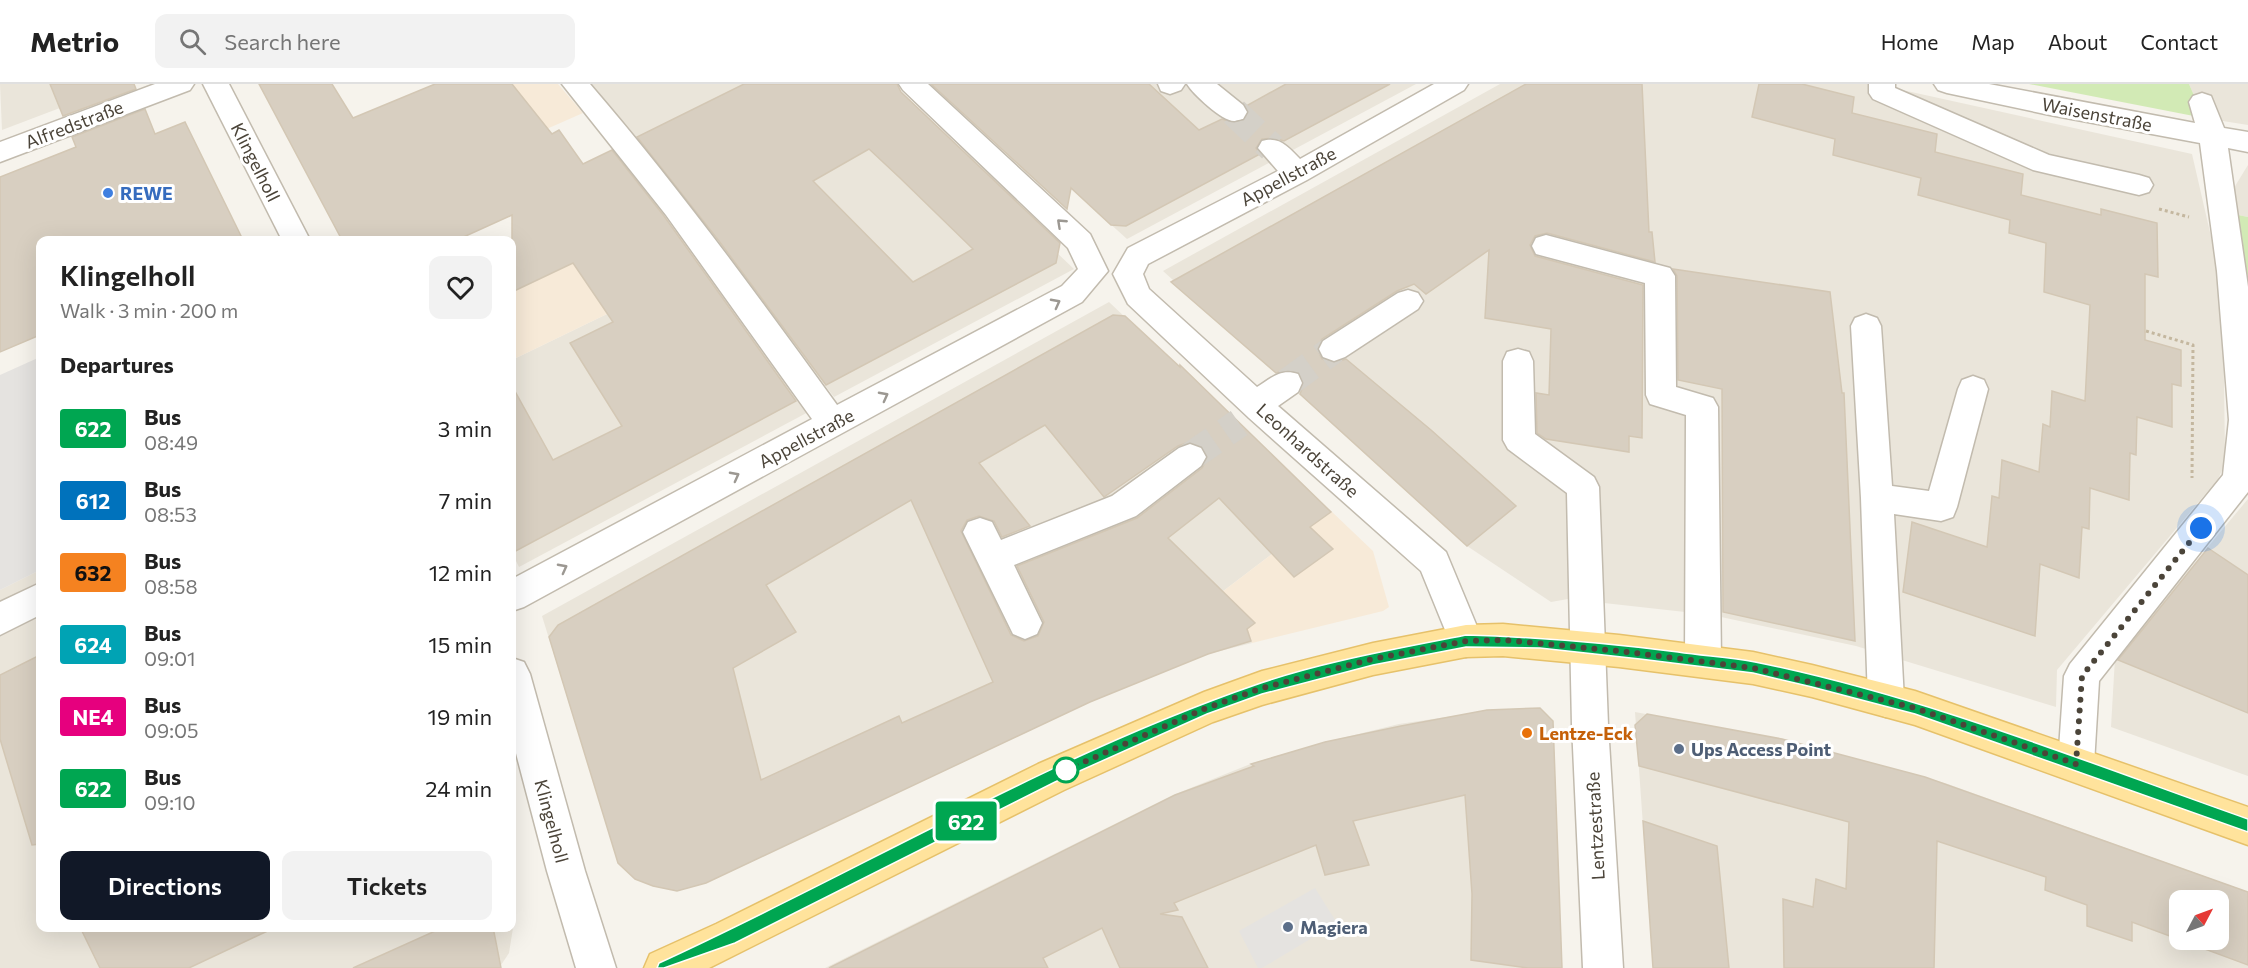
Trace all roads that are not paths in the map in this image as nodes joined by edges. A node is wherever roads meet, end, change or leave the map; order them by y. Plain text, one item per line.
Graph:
1 (182, 84) edge
2 (216, 84) edge
3 (575, 84) edge
4 (912, 84) edge
5 (1200, 84) edge
6 (1455, 84) edge
7 (1882, 84) edge
8 (1947, 84) edge
9 (2202, 102) dead end
10 (1234, 112) tunnel mouth
11 (2214, 136) junction
12 (2248, 142) edge
13 (1272, 148) tunnel mouth
14 (0, 152) edge
15 (1297, 173) junction
16 (2139, 185) dead end
17 (294, 236) edge
18 (1546, 246) dead end
19 (1128, 274) joint
20 (1408, 301) dead end
21 (1866, 326) dead end
22 (1334, 349) tunnel mouth
23 (1518, 361) dead end
24 (1287, 383) tunnel mouth
25 (1973, 389) dead end
26 (1252, 412) junction
27 (833, 424) junction
28 (1190, 457) tunnel mouth
29 (1877, 498) junction
30 (516, 594) edge
31 (36, 600) edge
32 (0, 619) edge
33 (1025, 623) dead end
34 (1466, 641) junction
35 (1587, 648) junction
36 (1703, 661) junction
37 (516, 689) edge
38 (1886, 700) junction
39 (2076, 764) junction
40 (2248, 826) edge
41 (596, 968) edge
42 (664, 968) edge
43 (1603, 968) edge

1 - 14 street, Alfredstraße
2 - 17 street, Klingelholl
3 - 27 street
27 -> 4 street, Appellstraße
5 - 10 street
6 - 15 street, Appellstraße
7 - 16 street
8 - 11 street, Waisenstraße
9 - 11 street
11 - 12 street, Waisenstraße
11 - 39 street
13 - 15 street
15 - 19 street, Appellstraße
18 - 36 street
19 - 26 street, Leonhardstraße
20 - 22 street
21 - 29 street
23 - 35 street, Lentzestraße
24 - 26 street
25 - 29 street
26 - 34 street, Leonhardstraße
30 -> 27 street, Appellstraße
28 - 33 street
29 - 38 street
31 - 32 street
34 - 35 main road
34 - 42 main road
35 - 36 main road
35 - 43 street, Lentzestraße
36 - 38 main road
37 - 41 street, Klingelholl
38 - 39 main road
39 - 40 main road

